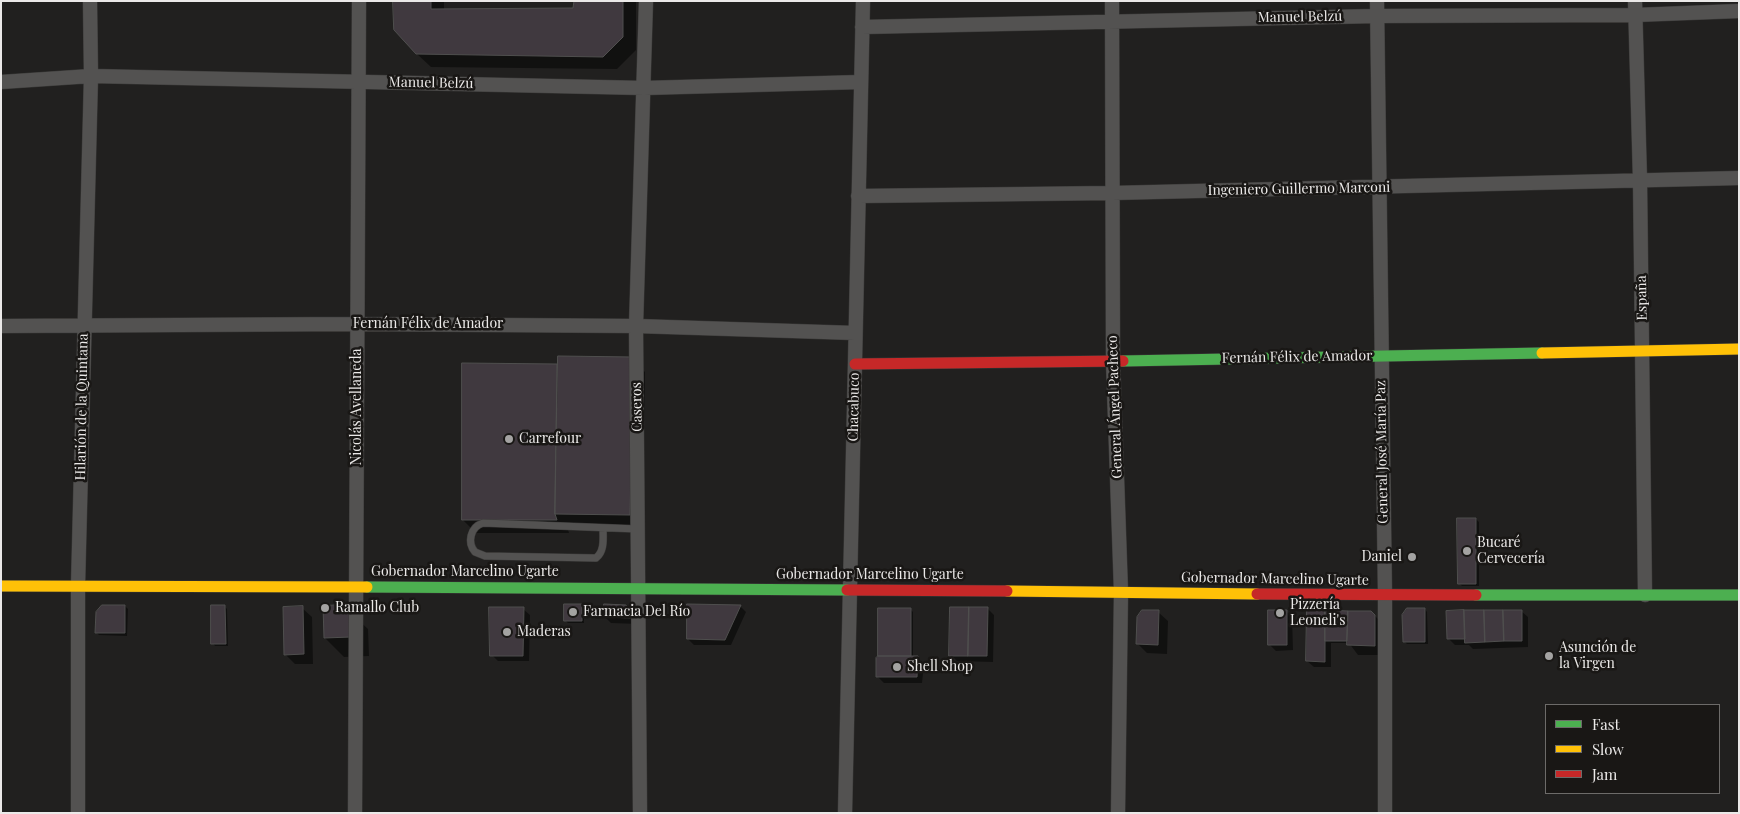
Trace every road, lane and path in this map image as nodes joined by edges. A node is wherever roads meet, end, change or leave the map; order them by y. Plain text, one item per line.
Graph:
1 (90, 1) edge
2 (359, 1) edge
3 (646, 1) edge
4 (862, 1) edge
5 (1112, 1) edge
6 (1377, 1) edge
7 (1635, 8) edge
8 (1739, 10) edge
9 (1377, 16) junction
10 (1112, 22) junction
11 (862, 27) junction
12 (91, 76) junction
13 (358, 81) junction
14 (1, 82) edge
15 (861, 82) junction
16 (644, 88) junction
17 (1739, 178) edge
18 (1640, 180) junction
19 (1379, 186) junction
20 (1112, 193) junction
21 (858, 196) junction
22 (357, 324) junction
23 (84, 325) junction
24 (1, 326) edge
25 (636, 326) junction
26 (855, 333) junction
27 (1739, 349) edge
28 (1643, 351) junction
29 (1380, 356) junction
30 (1113, 361) junction
31 (855, 364) junction
32 (603, 528) junction
33 (639, 529) junction
34 (1, 586) edge
35 (78, 586) junction
36 (356, 587) junction
37 (639, 588) junction
38 (850, 590) junction
39 (1121, 592) junction
40 (1385, 595) junction
41 (1645, 595) junction
42 (1739, 595) edge
43 (78, 813) edge
44 (355, 813) edge
45 (640, 813) edge
46 (845, 813) edge
47 (1118, 813) edge
48 (1385, 813) edge

1 - 12 street, Hilarión de la Quintana
2 - 13 street, Nicolás Avellaneda
3 - 16 street, Caseros
4 - 11 street, Chacabuco
5 - 10 street, General Ángel Pacheco
6 - 9 street, General José María Paz
7 - 8 street, Manuel Belzú
7 - 9 street, Manuel Belzú
7 - 18 street, España
9 - 10 street, Manuel Belzú
9 - 19 street, General José María Paz
10 - 11 street, Manuel Belzú
10 - 20 street, General Ángel Pacheco
11 - 15 street, Chacabuco
12 - 13 street, Manuel Belzú
12 - 14 street, Manuel Belzú
12 - 23 street, Hilarión de la Quintana
13 - 16 street, Manuel Belzú
13 - 22 street, Nicolás Avellaneda
15 - 16 street, Manuel Belzú
15 - 21 street, Chacabuco
16 - 25 street, Caseros
17 - 18 street, Ingeniero Guillermo Marconi
18 - 19 street, Ingeniero Guillermo Marconi
18 - 28 street, España
19 - 20 street, Ingeniero Guillermo Marconi
19 - 29 street, General José María Paz
20 - 21 street, Ingeniero Guillermo Marconi
20 - 30 street, General Ángel Pacheco
21 - 26 street, Chacabuco
22 - 23 street, Fernán Félix de Amador
22 - 25 street, Fernán Félix de Amador
22 - 36 street, Nicolás Avellaneda
23 - 24 street, Fernán Félix de Amador
23 - 35 street, Hilarión de la Quintana
25 - 26 street, Fernán Félix de Amador
25 - 33 street, Caseros
26 - 31 street, Chacabuco
27 - 28 street, Fernán Félix de Amador
28 - 29 street, Fernán Félix de Amador
28 - 41 street, España
29 - 30 street, Fernán Félix de Amador
29 - 40 street, General José María Paz
30 - 31 street, Fernán Félix de Amador
30 - 39 street, General Ángel Pacheco
31 - 38 street, Chacabuco
32 - 32 lane
32 - 33 lane
33 - 37 street, Caseros
34 - 35 street, Gobernador Marcelino Ugarte
35 - 36 street, Gobernador Marcelino Ugarte
35 - 43 street, Hilarión de la Quintana
36 - 37 street, Gobernador Marcelino Ugarte
36 - 44 street, Nicolás Avellaneda
37 - 38 street, Gobernador Marcelino Ugarte
37 - 45 street, Caseros
38 - 39 street, Gobernador Marcelino Ugarte
38 - 46 street, Chacabuco
39 - 40 street, Gobernador Marcelino Ugarte
39 - 47 street, General Ángel Pacheco
40 - 41 street, Gobernador Marcelino Ugarte
40 - 48 street, General José María Paz
41 - 42 street, Gobernador Marcelino Ugarte

